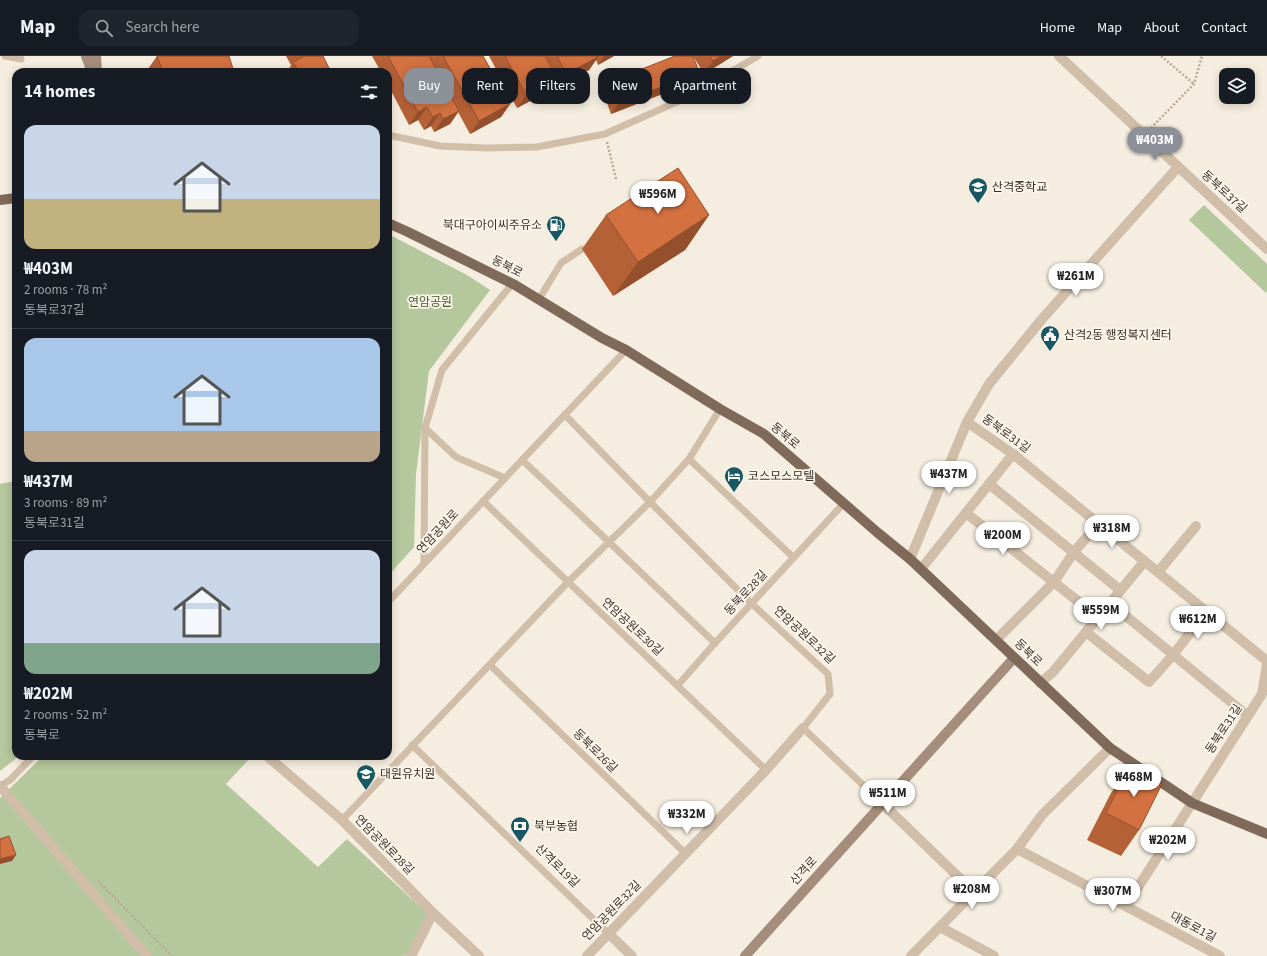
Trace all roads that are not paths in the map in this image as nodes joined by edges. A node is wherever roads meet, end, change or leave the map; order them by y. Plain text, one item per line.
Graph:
1 (5, 56) edge
2 (86, 56) edge
3 (96, 56) edge
4 (758, 56) edge
5 (1059, 56) edge
6 (21, 59) dead end
7 (90, 68) edge
8 (97, 68) edge
9 (392, 136) edge
10 (1178, 167) junction
11 (12, 198) edge
12 (0, 200) edge
13 (392, 225) edge
14 (582, 249) dead end
15 (1267, 249) edge
16 (512, 284) junction
17 (539, 300) junction
18 (626, 350) junction
19 (720, 409) junction
20 (565, 415) junction
21 (967, 422) junction
22 (425, 428) junction
23 (1013, 454) junction
24 (688, 459) junction
25 (522, 460) junction
26 (504, 478) junction
27 (989, 484) junction
28 (483, 501) junction
29 (650, 502) junction
30 (844, 504) junction
31 (966, 513) junction
32 (1098, 524) junction
33 (1196, 526) dead end
34 (609, 542) junction
35 (1074, 552) junction
36 (793, 557) junction
37 (910, 559) junction
38 (1144, 562) junction
39 (424, 564) junction
40 (921, 569) junction
41 (1158, 572) junction
42 (568, 582) junction
43 (1054, 582) junction
44 (1120, 590) junction
45 (392, 598) edge
46 (752, 604) junction
47 (1110, 604) junction
48 (1206, 612) junction
49 (1098, 617) junction
50 (1086, 632) junction
51 (996, 640) junction
52 (715, 643) junction
53 (1173, 655) junction
54 (1014, 658) junction
55 (1267, 663) edge
56 (490, 665) junction
57 (1040, 683) junction
58 (678, 686) junction
59 (1248, 716) junction
60 (803, 728) junction
61 (412, 745) junction
62 (1110, 748) junction
63 (29, 760) edge
64 (272, 760) edge
65 (766, 770) junction
66 (0, 786) edge
67 (1192, 803) junction
68 (883, 804) junction
69 (342, 820) junction
70 (1267, 834) edge
71 (1017, 849) junction
72 (685, 853) junction
73 (974, 892) junction
74 (1126, 906) junction
75 (433, 913) junction
76 (940, 927) junction
77 (608, 934) junction
78 (1202, 946) junction
79 (147, 956) edge
80 (411, 956) edge
81 (479, 956) edge
82 (587, 956) edge
83 (632, 956) edge
84 (745, 956) edge
85 (911, 956) edge
86 (994, 956) edge
87 (1196, 956) edge
88 (1220, 956) edge

1 - 6 lane
2 - 7 street
3 - 8 street
4 - 9 lane
5 - 10 street, 동북로37길
10 - 15 street, 동북로37길
10 - 21 street, 동북로31길
11 - 12 main road
13 - 16 main road, 동북로
14 - 17 lane
16 - 17 main road, 동북로
16 - 22 lane
17 - 18 main road, 동북로
18 - 19 main road, 동북로
18 - 20 lane, 연암공원로
19 - 24 lane
19 - 30 main road, 동북로
20 - 25 lane, 연암공원로
20 - 29 lane, 연암공원로32길
21 - 23 street, 동북로31길
21 - 37 street
22 - 26 lane
22 - 39 lane
23 - 27 street
23 - 32 street, 동북로31길
24 - 29 lane
24 - 36 lane
25 - 26 lane, 연암공원로
25 - 34 lane
26 - 28 lane, 연암공원로
27 - 31 street
27 - 35 street
28 - 39 lane, 연암공원로
28 - 42 lane, 연암공원로30길
29 - 34 lane
29 - 46 lane, 연암공원로32길
30 - 36 lane, 동북로28길
30 - 37 main road, 동북로
31 - 40 street
31 - 43 street
32 - 35 street
32 - 38 street, 동북로31길
33 - 41 street
34 - 42 lane
34 - 52 lane
35 - 43 street
35 - 44 street
36 - 46 lane, 동북로28길
37 - 40 main road, 동북로
38 - 41 street, 동북로31길
38 - 44 street
39 - 45 lane, 연암공원로
40 - 51 main road, 동북로
41 - 48 street, 동북로31길
42 - 56 lane
42 - 58 lane, 연암공원로30길
43 - 49 street
43 - 51 street
44 - 47 street
46 - 52 lane, 동북로28길
46 - 60 lane, 연암공원로32길
47 - 49 street
47 - 53 street
48 - 53 street
48 - 55 street, 동북로31길
49 - 50 street
50 - 53 street
50 - 57 street
51 - 54 main road, 동북로
52 - 58 lane, 동북로28길
53 - 59 street
54 - 57 main road, 동북로
54 - 68 street, 산격로
55 - 59 street, 동북로31길
56 - 61 lane
56 - 72 lane, 동북로26길
57 - 62 main road, 동북로
58 - 65 lane, 연암공원로30길
59 - 67 street, 동북로31길
60 - 65 street, 연암공원로32길
60 - 68 lane
61 - 69 lane
61 - 77 lane, 산격로19길
62 - 67 main road, 동북로
62 - 71 street
63 - 66 lane
64 - 69 street, 연암공원로28길
65 - 72 street, 연암공원로32길
66 - 79 street
67 - 70 main road, 동북로
67 - 74 street
68 - 73 street
68 - 84 street, 산격로
69 - 75 street, 연암공원로28길
71 - 73 street
71 - 74 street, 대동로1길
72 - 77 street, 연암공원로32길
73 - 76 street
74 - 78 street, 대동로1길
75 - 80 street
75 - 81 street, 연암공원로28길
76 - 85 street
76 - 86 street
77 - 82 street, 연암공원로32길
77 - 83 street, 산격로19길
78 - 87 street
78 - 88 street, 대동로1길

